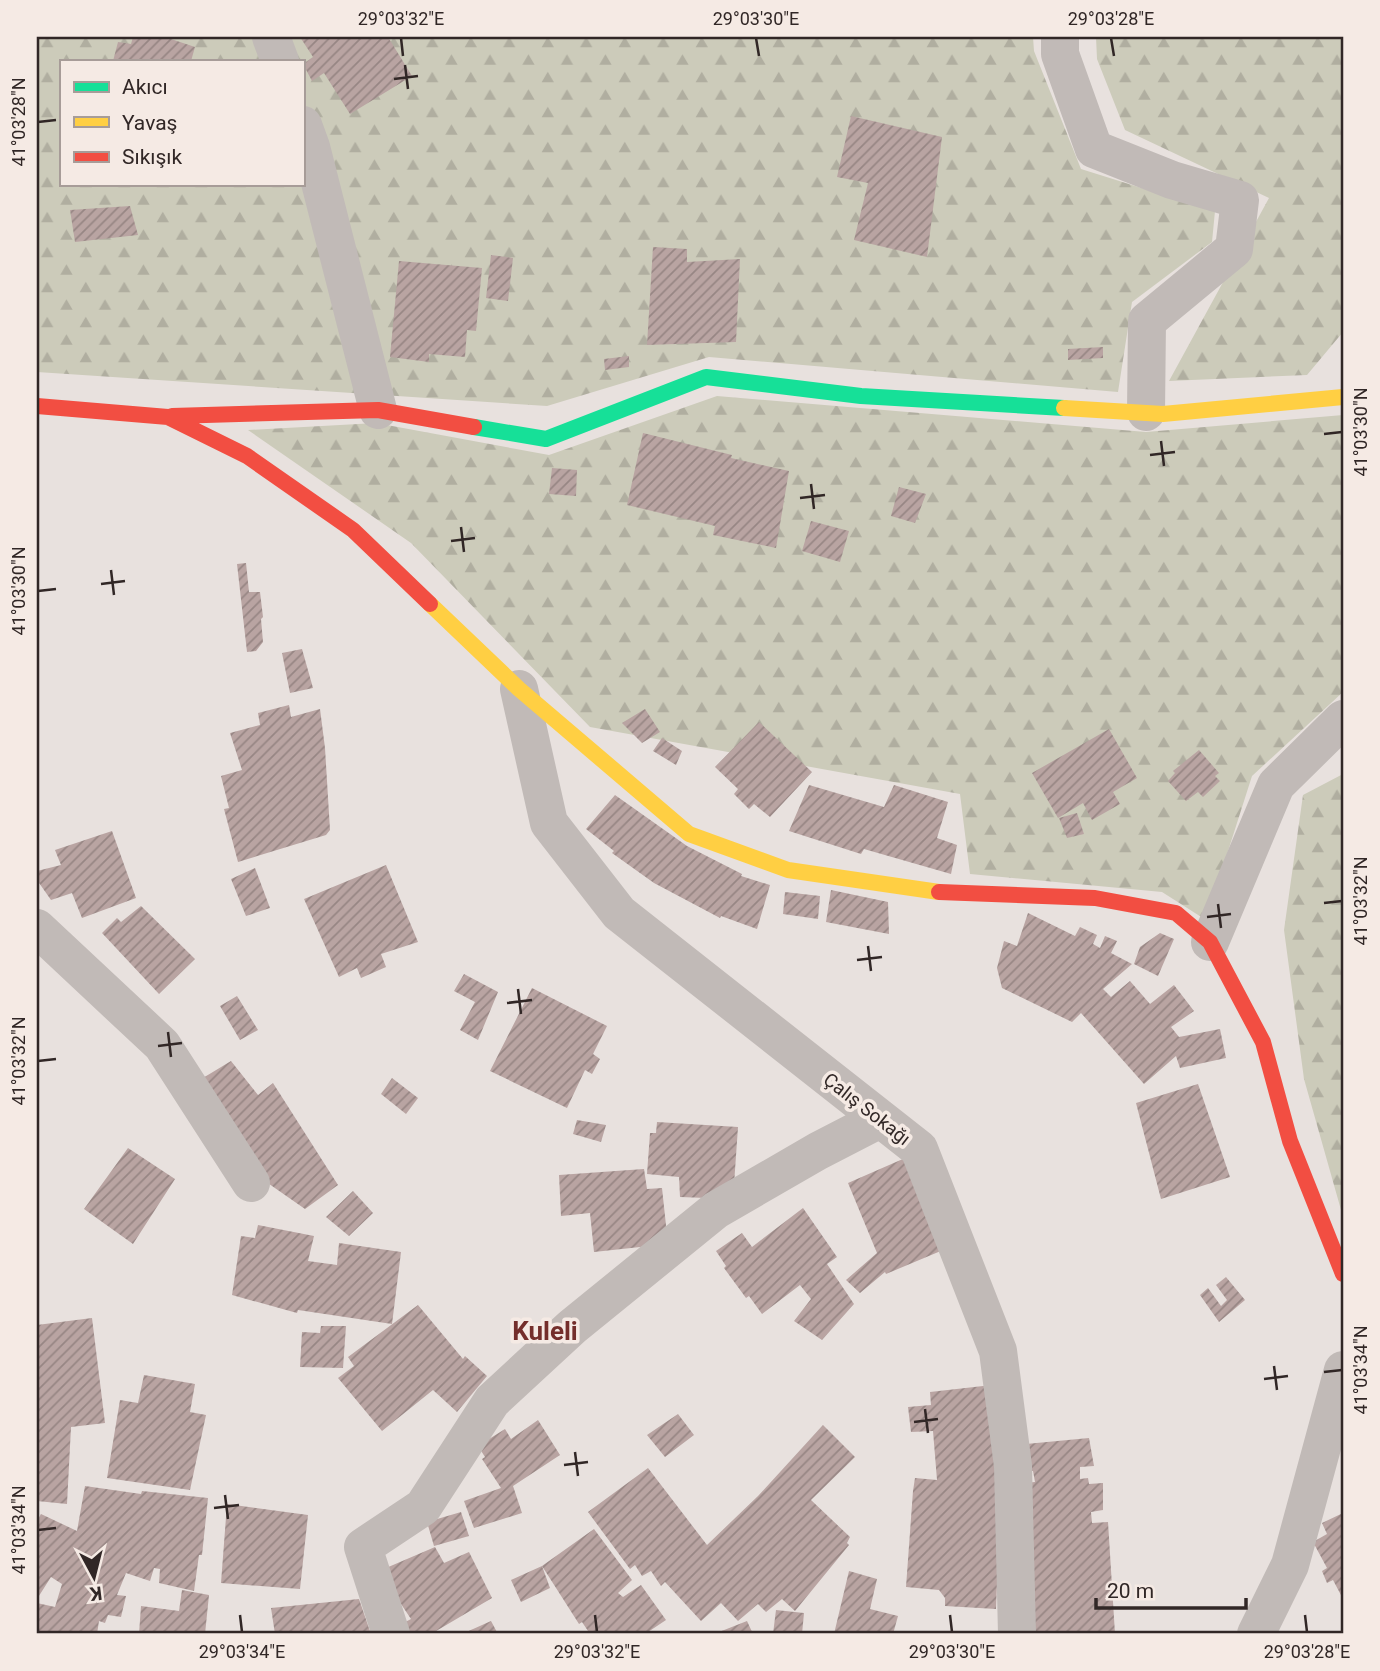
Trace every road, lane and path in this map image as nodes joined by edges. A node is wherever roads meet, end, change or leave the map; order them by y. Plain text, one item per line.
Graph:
1 (271, 37) edge
2 (1060, 37) edge
3 (280, 60) edge
4 (304, 128) edge
5 (1340, 393) edge
6 (37, 406) edge
7 (378, 410) junction
8 (1146, 412) junction
9 (168, 416) junction
10 (519, 689) junction
11 (1343, 719) edge
12 (37, 928) edge
13 (1210, 942) junction
14 (880, 1119) junction
15 (251, 1183) dead end
16 (1343, 1274) edge
17 (1343, 1370) edge
18 (1337, 1421) edge
19 (391, 1634) edge
20 (1017, 1634) edge
21 (1256, 1634) edge

1 - 3 street
2 - 8 street
4 - 7 street
5 - 8 street
6 - 9 street
7 - 8 street
7 - 9 street
9 - 10 street
10 - 13 street
10 - 14 street, Çalış Sokağı
11 - 13 street
12 - 15 street
13 - 16 street
14 - 19 street
14 - 20 street, Çalış Sokağı
17 - 18 street
18 - 21 street

